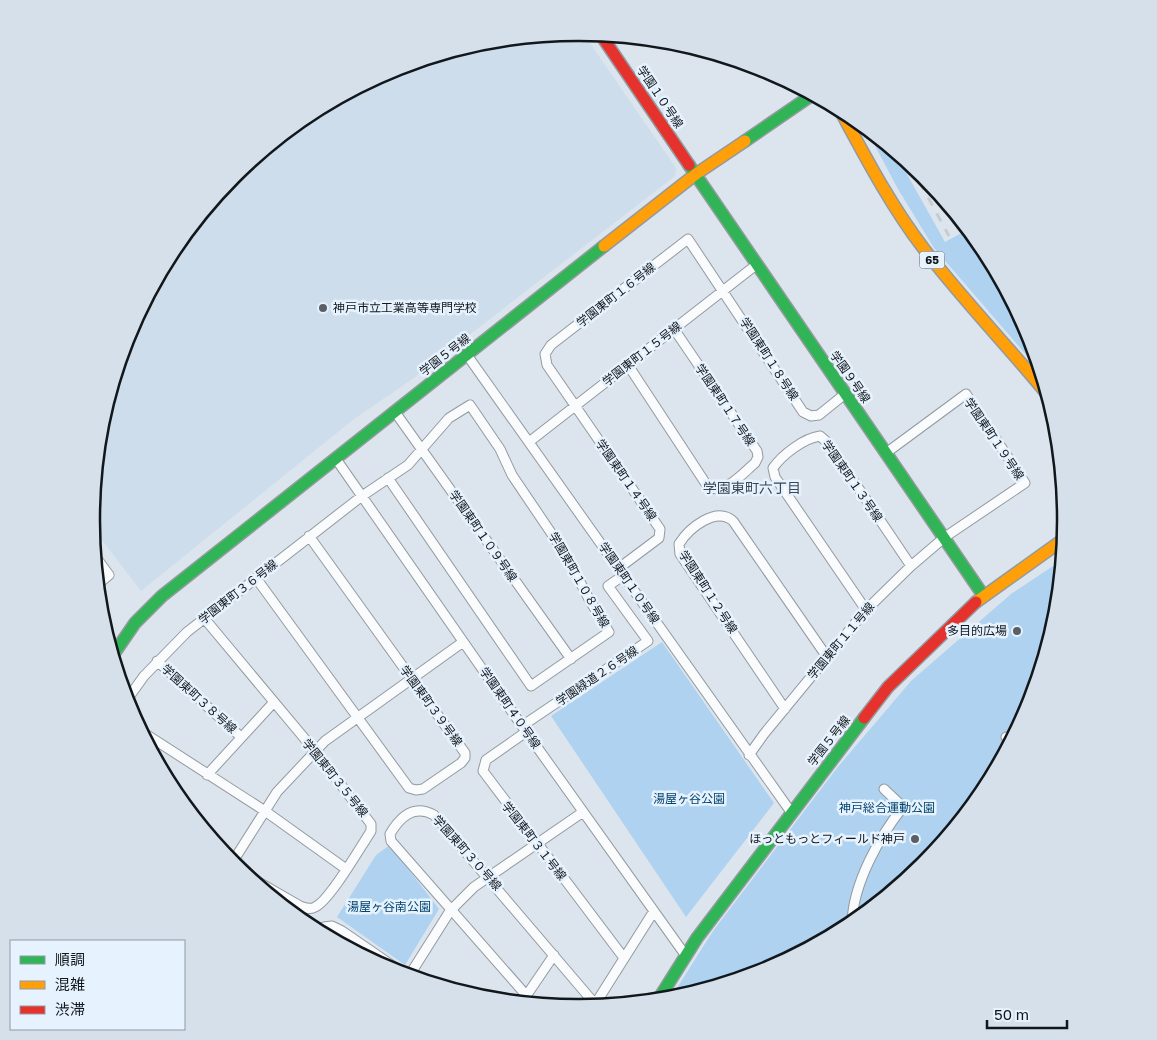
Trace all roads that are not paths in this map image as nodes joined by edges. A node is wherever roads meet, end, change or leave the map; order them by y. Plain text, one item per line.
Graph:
1 (606, 42) edge
2 (805, 99) edge
3 (848, 125) edge
4 (696, 174) junction
5 (756, 265) junction
6 (724, 290) junction
7 (674, 329) junction
8 (466, 356) junction
9 (628, 365) junction
10 (1036, 380) edge
11 (845, 394) junction
12 (575, 406) junction
13 (395, 412) junction
14 (529, 442) junction
15 (422, 450) junction
16 (886, 452) junction
17 (336, 459) junction
18 (388, 478) junction
19 (362, 496) junction
20 (309, 536) junction
21 (944, 537) junction
22 (1056, 544) edge
23 (911, 566) junction
24 (103, 567) edge
25 (622, 572) junction
26 (256, 578) junction
27 (104, 579) edge
28 (983, 595) junction
29 (866, 610) junction
30 (204, 618) junction
31 (463, 642) junction
32 (117, 649) edge
33 (827, 657) junction
34 (571, 659) junction
35 (157, 662) junction
36 (412, 678) junction
37 (132, 692) edge
38 (274, 702) junction
39 (785, 709) junction
40 (357, 716) junction
41 (524, 729) junction
42 (241, 738) junction
43 (153, 739) edge
44 (314, 751) junction
45 (750, 755) junction
46 (207, 775) junction
47 (884, 788) dead end
48 (265, 812) junction
49 (583, 812) junction
50 (791, 812) junction
51 (537, 844) junction
52 (237, 856) edge
53 (346, 869) junction
54 (489, 877) junction
55 (278, 892) edge
56 (450, 911) junction
57 (654, 912) junction
58 (853, 912) edge
59 (327, 927) edge
60 (374, 952) edge
61 (554, 955) junction
62 (686, 956) junction
63 (624, 958) junction
64 (412, 968) edge
65 (663, 991) edge
66 (521, 995) edge
67 (526, 996) edge
68 (598, 998) edge
69 (589, 999) edge

1 - 4 street, 学園１０号線
2 - 4 street, 学園５号線
3 - 10 street, 65
4 - 5 street, 学園９号線
4 - 8 street, 学園５号線
5 - 6 street, 学園東町１５号線
5 - 11 street, 学園９号線
6 - 7 street, 学園東町１５号線
6 - 11 street, 学園東町１８号線
6 - 12 street, 学園東町１６号線
7 - 9 street, 学園東町１５号線
7 - 9 street, 学園東町１７号線
8 - 13 street, 学園５号線
8 - 14 street, 学園東町１０号線
9 - 12 street, 学園東町１５号線
11 - 16 street, 学園９号線
12 - 14 street, 学園東町１５号線
12 - 25 street, 学園東町１４号線
13 - 15 street, 学園東町１０９号線
13 - 17 street, 学園５号線
14 - 25 street, 学園東町１０号線
15 - 18 street, 学園東町１０８号線
15 - 34 street, 学園東町１０９号線
15 - 34 street, 学園東町１０８号線
16 - 21 street, 学園９号線
16 - 21 street, 学園東町１９号線
17 - 19 street, 学園東町４０号線
17 - 32 street, 学園５号線
18 - 19 street, 学園東町１０８号線
18 - 34 street, 学園東町１０８号線
19 - 20 street, 学園東町３６号線
19 - 31 street, 学園東町４０号線
20 - 26 street, 学園東町３６号線
20 - 36 street, 学園東町３９号線
21 - 23 street, 学園東町１１号線
21 - 28 street, 学園９号線
22 - 28 street, 学園５号線
23 - 29 street, 学園東町１１号線
23 - 29 street, 学園東町１３号線
24 - 27 street
25 - 41 street, 学園緑道２６号線
25 - 45 street, 学園東町１０号線
26 - 30 street, 学園東町３６号線
26 - 40 street, 学園東町３９号線
28 - 50 street, 学園５号線
29 - 33 street, 学園東町１１号線
30 - 35 street, 学園東町３６号線
30 - 38 street, 学園東町３５号線
31 - 36 street
31 - 41 street, 学園東町４０号線
33 - 39 street, 学園東町１１号線
33 - 39 street, 学園東町１２号線
35 - 37 street, 学園東町３６号線
35 - 42 street, 学園東町３８号線
36 - 40 street
36 - 40 street, 学園東町３９号線
38 - 42 street
38 - 44 street, 学園東町３５号線
39 - 45 street, 学園東町１１号線
40 - 44 street
41 - 49 street, 学園東町４０号線
41 - 51 street, 学園東町３１号線
42 - 46 street
43 - 46 street
44 - 48 street
44 - 53 street, 学園東町３５号線
45 - 50 street, 学園東町１０号線
46 - 48 street
47 - 58 street
48 - 52 street
48 - 53 street
49 - 51 street
49 - 57 street, 学園東町４０号線
50 - 62 street, 学園５号線
51 - 54 street
51 - 63 street, 学園東町３１号線
53 - 55 street, 学園東町３５号線
54 - 56 street
54 - 56 street, 学園東町３０号線
54 - 61 street, 学園東町３０号線
56 - 64 street
56 - 66 street, 学園東町３０号線
57 - 62 street, 学園東町４０号線
57 - 63 street
59 - 60 street
61 - 67 street
61 - 69 street, 学園東町３０号線
62 - 65 street, 学園５号線
63 - 68 street

